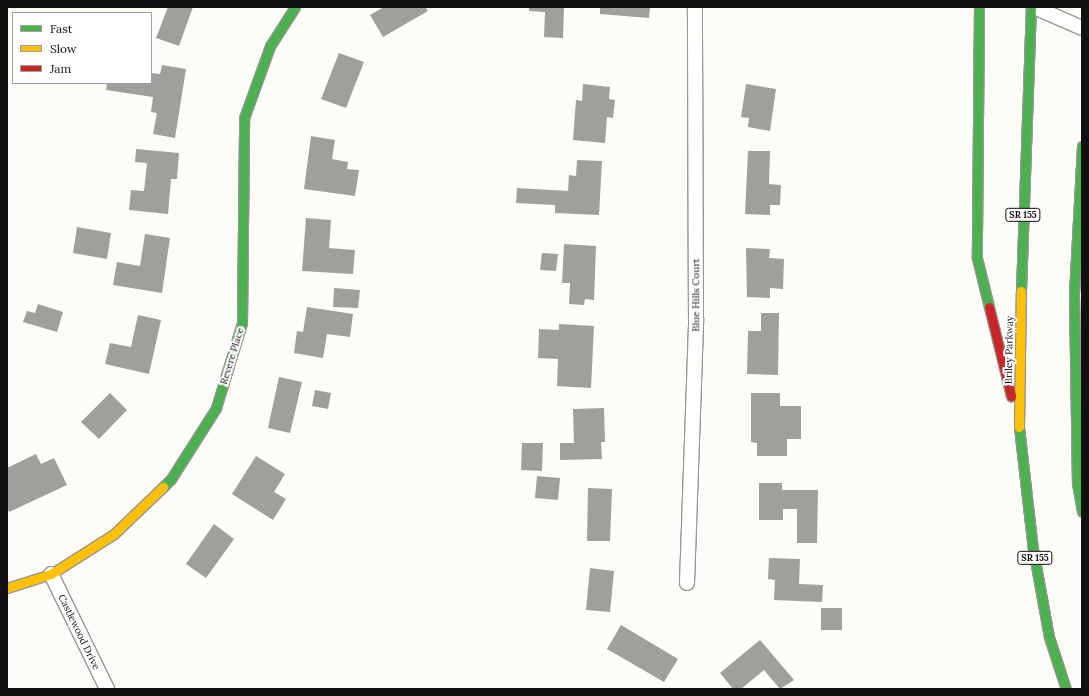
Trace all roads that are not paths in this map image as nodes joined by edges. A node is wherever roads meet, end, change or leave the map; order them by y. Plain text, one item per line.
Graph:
1 (295, 7) edge
2 (696, 7) edge
3 (979, 7) edge
4 (1033, 7) edge
5 (1082, 28) edge
6 (1082, 146) edge
7 (1082, 196) edge
8 (1079, 210) junction
9 (1018, 423) junction
10 (1082, 512) edge
11 (52, 574) junction
12 (687, 583) dead end
13 (7, 588) edge
14 (107, 689) edge
15 (1066, 689) edge

1 - 11 main road, Revere Place
2 - 12 street, Blue Hills Court
3 - 9 main road
4 - 5 street
4 - 9 main road, Briley Parkway / SR 155
6 - 8 main road
7 - 8 main road
8 - 10 main road
9 - 15 main road, Briley Parkway / SR 155
11 - 13 main road, Revere Place
11 - 14 street, Castlewood Drive

